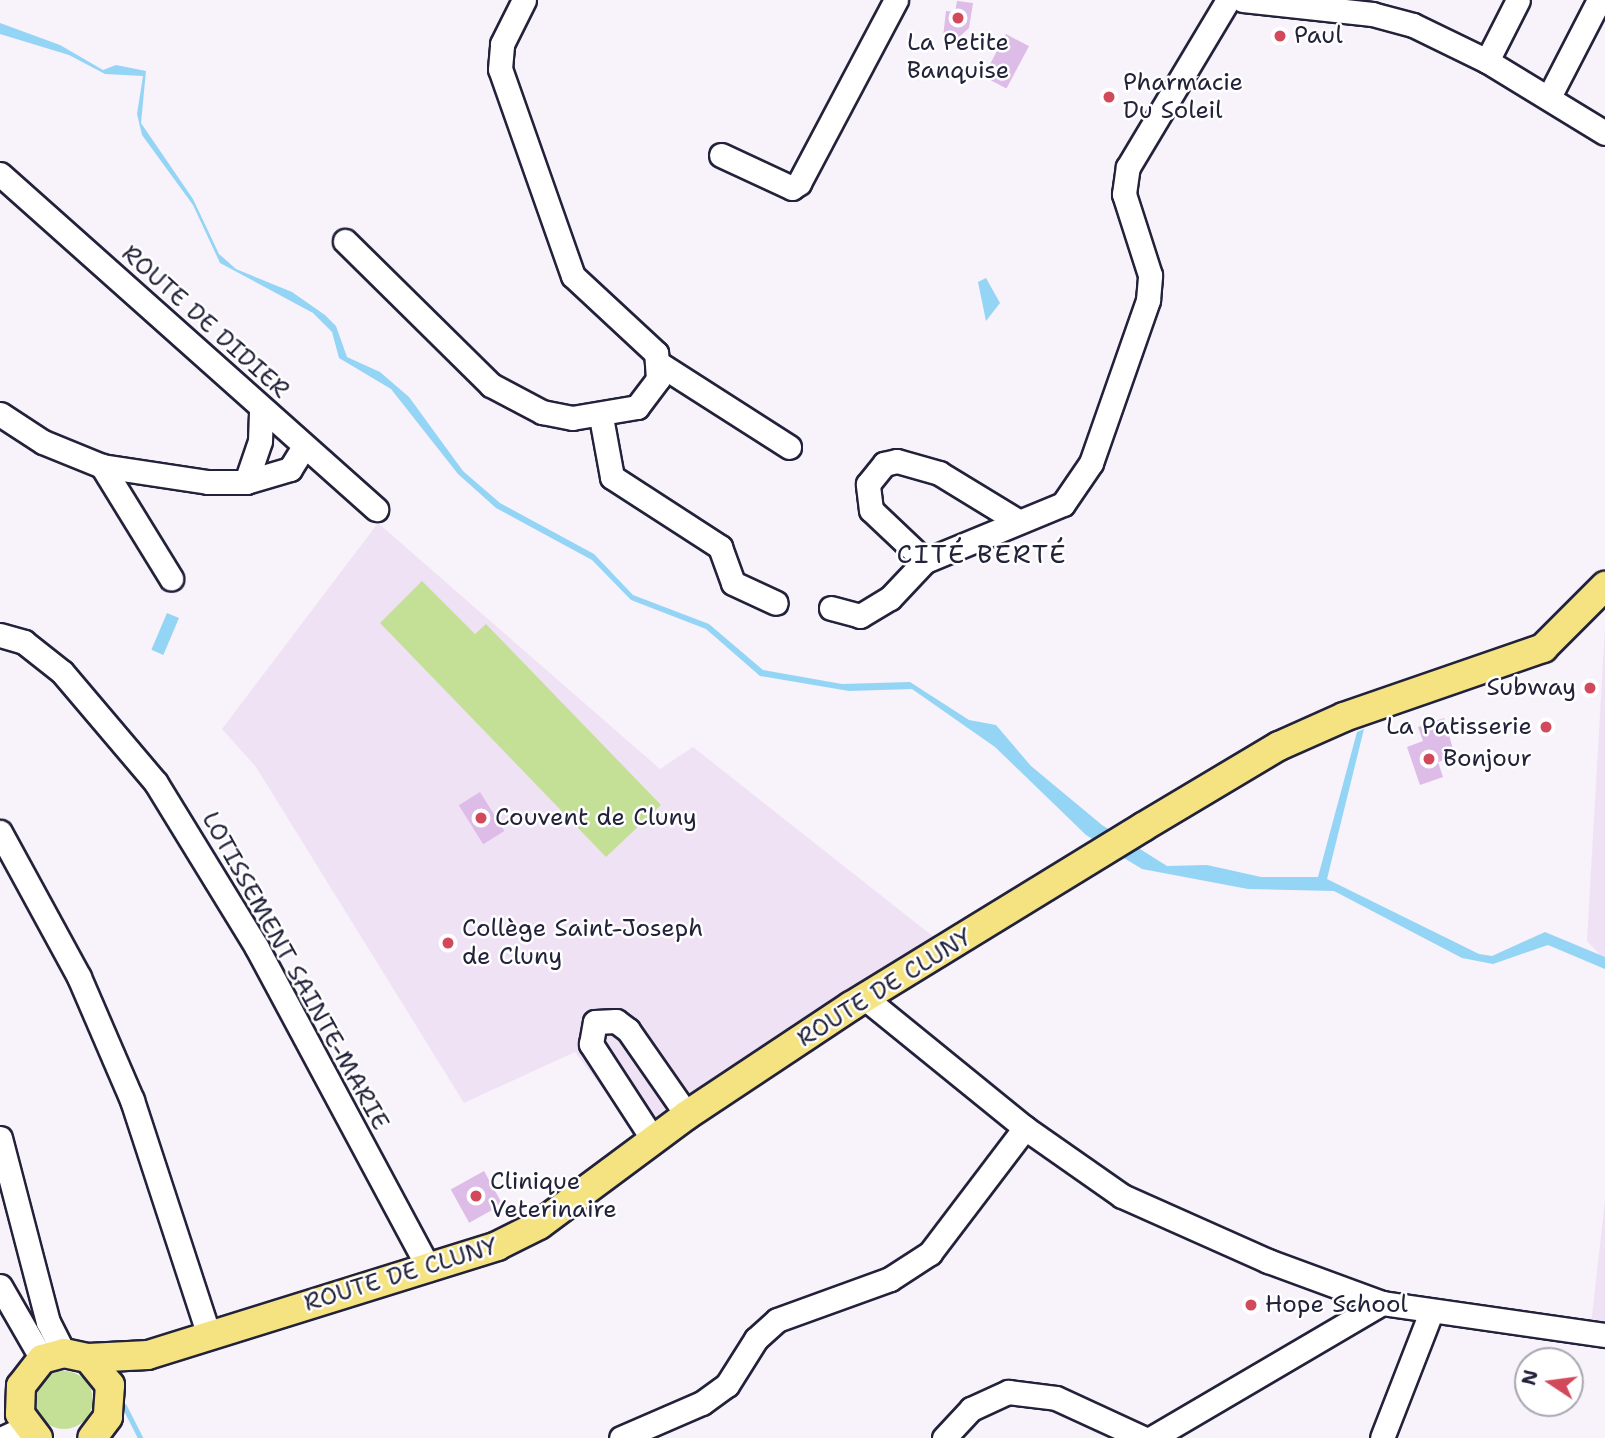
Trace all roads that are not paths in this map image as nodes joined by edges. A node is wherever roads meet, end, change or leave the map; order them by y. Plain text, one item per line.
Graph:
1 (524, 0) edge
2 (896, 0) edge
3 (1228, 0) edge
4 (1246, 0) edge
5 (1518, 0) edge
6 (1599, 0) edge
7 (1487, 61) junction
8 (1558, 82) junction
9 (1605, 133) edge
10 (721, 155) dead end
11 (0, 174) edge
12 (345, 241) dead end
13 (661, 365) junction
14 (261, 408) junction
15 (0, 414) edge
16 (601, 416) junction
17 (304, 447) junction
18 (789, 447) dead end
19 (102, 466) junction
20 (246, 482) junction
21 (376, 509) dead end
22 (1016, 520) junction
23 (925, 561) junction
24 (171, 578) dead end
25 (1605, 586) edge
26 (776, 603) dead end
27 (831, 608) dead end
28 (0, 635) edge
29 (0, 832) edge
30 (865, 998) junction
31 (688, 1115) junction
32 (1025, 1128) junction
33 (0, 1138) edge
34 (654, 1141) junction
35 (35, 1259) junction
36 (429, 1269) junction
37 (0, 1279) edge
38 (0, 1286) edge
39 (1382, 1303) junction
40 (1431, 1312) junction
41 (209, 1335) junction
42 (1605, 1335) edge
43 (148, 1355) junction
44 (65, 1357) junction
45 (107, 1422) edge
46 (23, 1434) edge
47 (621, 1438) edge
48 (944, 1438) edge
49 (1143, 1438) edge
50 (1152, 1438) edge
51 (1382, 1438) edge

1 - 13 street
2 - 10 street
3 - 22 street
4 - 7 street
5 - 7 street
6 - 8 street
7 - 8 street
8 - 9 street
11 - 14 street, ROUTE DE DIDIER
12 - 16 street
13 - 16 street
13 - 18 street
14 - 17 street, ROUTE DE DIDIER
14 - 20 street
15 - 19 street
16 - 26 street
17 - 20 street
17 - 21 street, ROUTE DE DIDIER
19 - 20 street
19 - 24 street
22 - 23 street
22 - 23 street
23 - 27 street
25 - 30 main road, ROUTE DE CLUNY
28 - 36 street, LOTISSEMENT SAINTE-MARIE
29 - 41 street
30 - 31 main road, ROUTE DE CLUNY
30 - 32 street
31 - 34 main road, ROUTE DE CLUNY
31 - 34 street
32 - 39 street
32 - 47 street
33 - 35 street
34 - 36 main road, ROUTE DE CLUNY
35 - 37 street
35 - 44 street
36 - 41 main road, ROUTE DE CLUNY
38 - 44 street
39 - 40 street
39 - 50 street
40 - 42 street
40 - 51 street
41 - 43 main road, ROUTE DE CLUNY
43 - 44 main road, ROUTE DE CLUNY
43 - 45 main road, ROUTE DE CLUNY
44 - 45 main road
44 - 46 main road
48 - 49 street

